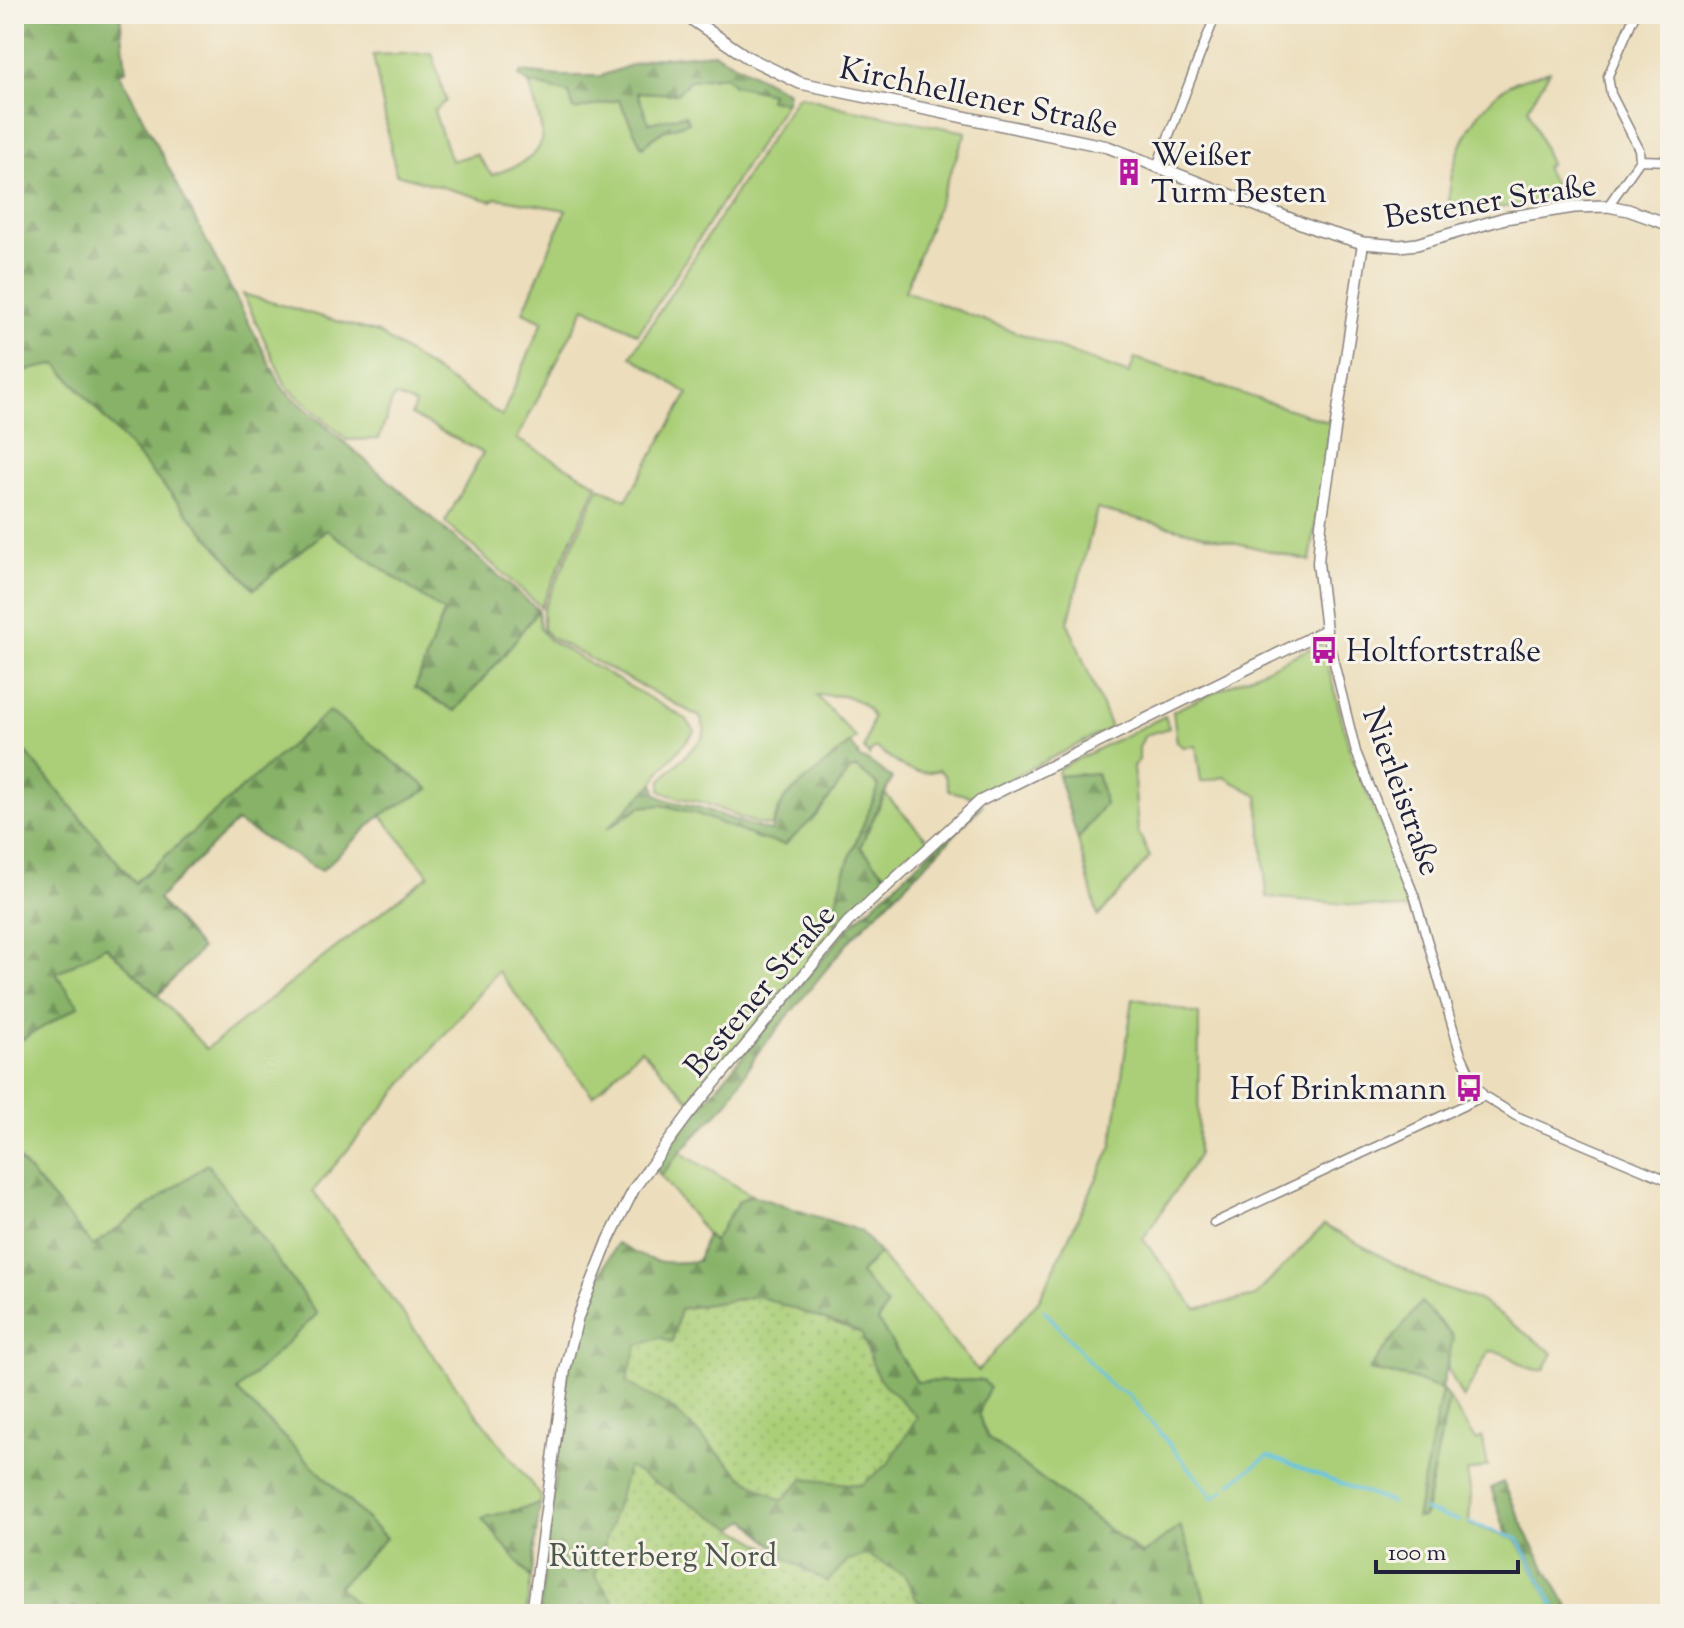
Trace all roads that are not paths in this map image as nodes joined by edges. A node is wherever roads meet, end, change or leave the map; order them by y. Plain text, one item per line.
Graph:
1 (684, 14) edge
2 (1216, 14) edge
3 (1635, 14) edge
4 (1640, 160) junction
5 (1670, 161) edge
6 (1157, 166) junction
7 (1608, 206) junction
8 (1670, 225) edge
9 (1363, 243) junction
10 (1326, 630) junction
11 (1484, 1096) junction
12 (1670, 1181) edge
13 (1214, 1223) dead end
14 (532, 1614) edge

1 - 6 main road, Kirchhellener Straße
2 - 6 street
3 - 4 street
4 - 5 street
4 - 7 street
6 - 9 main road, Kirchhellener Straße
7 - 8 main road, Bestener Straße
7 - 9 main road, Bestener Straße
9 - 10 street, Nierleistraße
10 - 11 street, Nierleistraße
10 - 14 street, Bestener Straße
11 - 12 street, Nierleistraße
11 - 13 street

